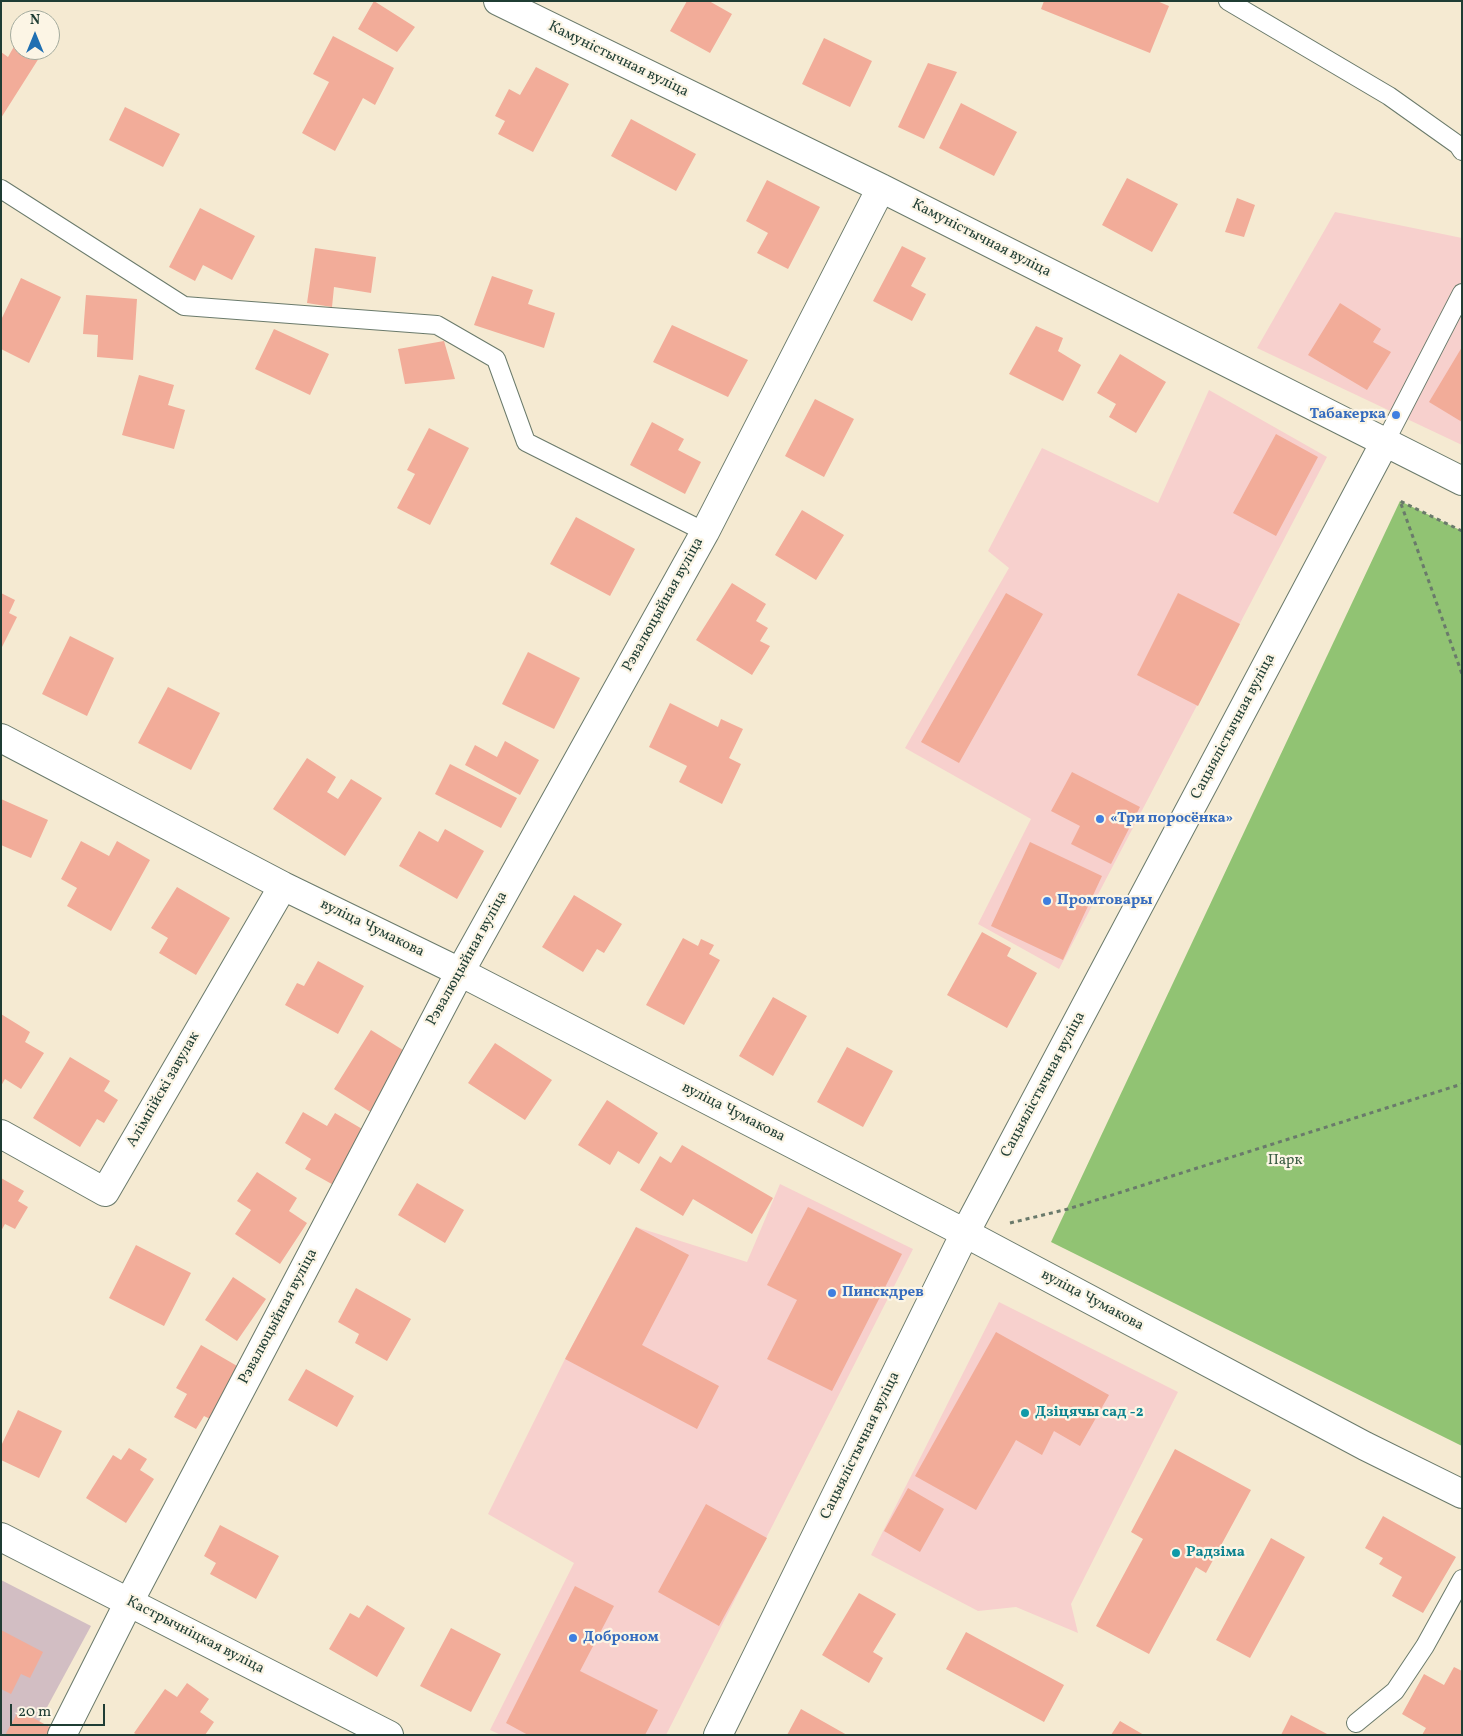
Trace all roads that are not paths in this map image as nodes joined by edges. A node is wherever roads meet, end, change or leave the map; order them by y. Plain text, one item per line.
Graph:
1 (498, 1) edge
2 (1228, 1) edge
3 (1462, 150) edge
4 (1, 188) edge
5 (881, 188) junction
6 (1462, 293) edge
7 (1385, 442) junction
8 (1462, 481) edge
9 (705, 532) junction
10 (1, 738) edge
11 (283, 886) junction
12 (460, 972) junction
13 (1, 1134) edge
14 (965, 1233) junction
15 (1462, 1494) edge
16 (1, 1537) edge
17 (1462, 1579) edge
18 (129, 1602) junction
19 (1356, 1723) dead end
20 (62, 1735) edge
21 (389, 1735) edge
22 (718, 1735) edge

1 - 5 street, Камуністычная вуліца
2 - 3 lane
4 - 9 lane
5 - 7 street, Камуністычная вуліца
5 - 9 street, Рэвалюцыйная вуліца
6 - 7 lane
7 - 8 street, Камуністычная вуліца
7 - 14 street, Сацыялістычная вуліца
9 - 12 street, Рэвалюцыйная вуліца
10 - 11 street, вуліца Чумакова
11 - 12 street, вуліца Чумакова
11 - 13 street, Алімпійскі завулак
12 - 14 street, вуліца Чумакова
12 - 18 street, Рэвалюцыйная вуліца
14 - 15 street, вуліца Чумакова
14 - 22 street, Сацыялістычная вуліца
16 - 18 street, Кастрычніцкая вуліца
17 - 19 lane
18 - 20 street, Рэвалюцыйная вуліца
18 - 21 street, Кастрычніцкая вуліца

